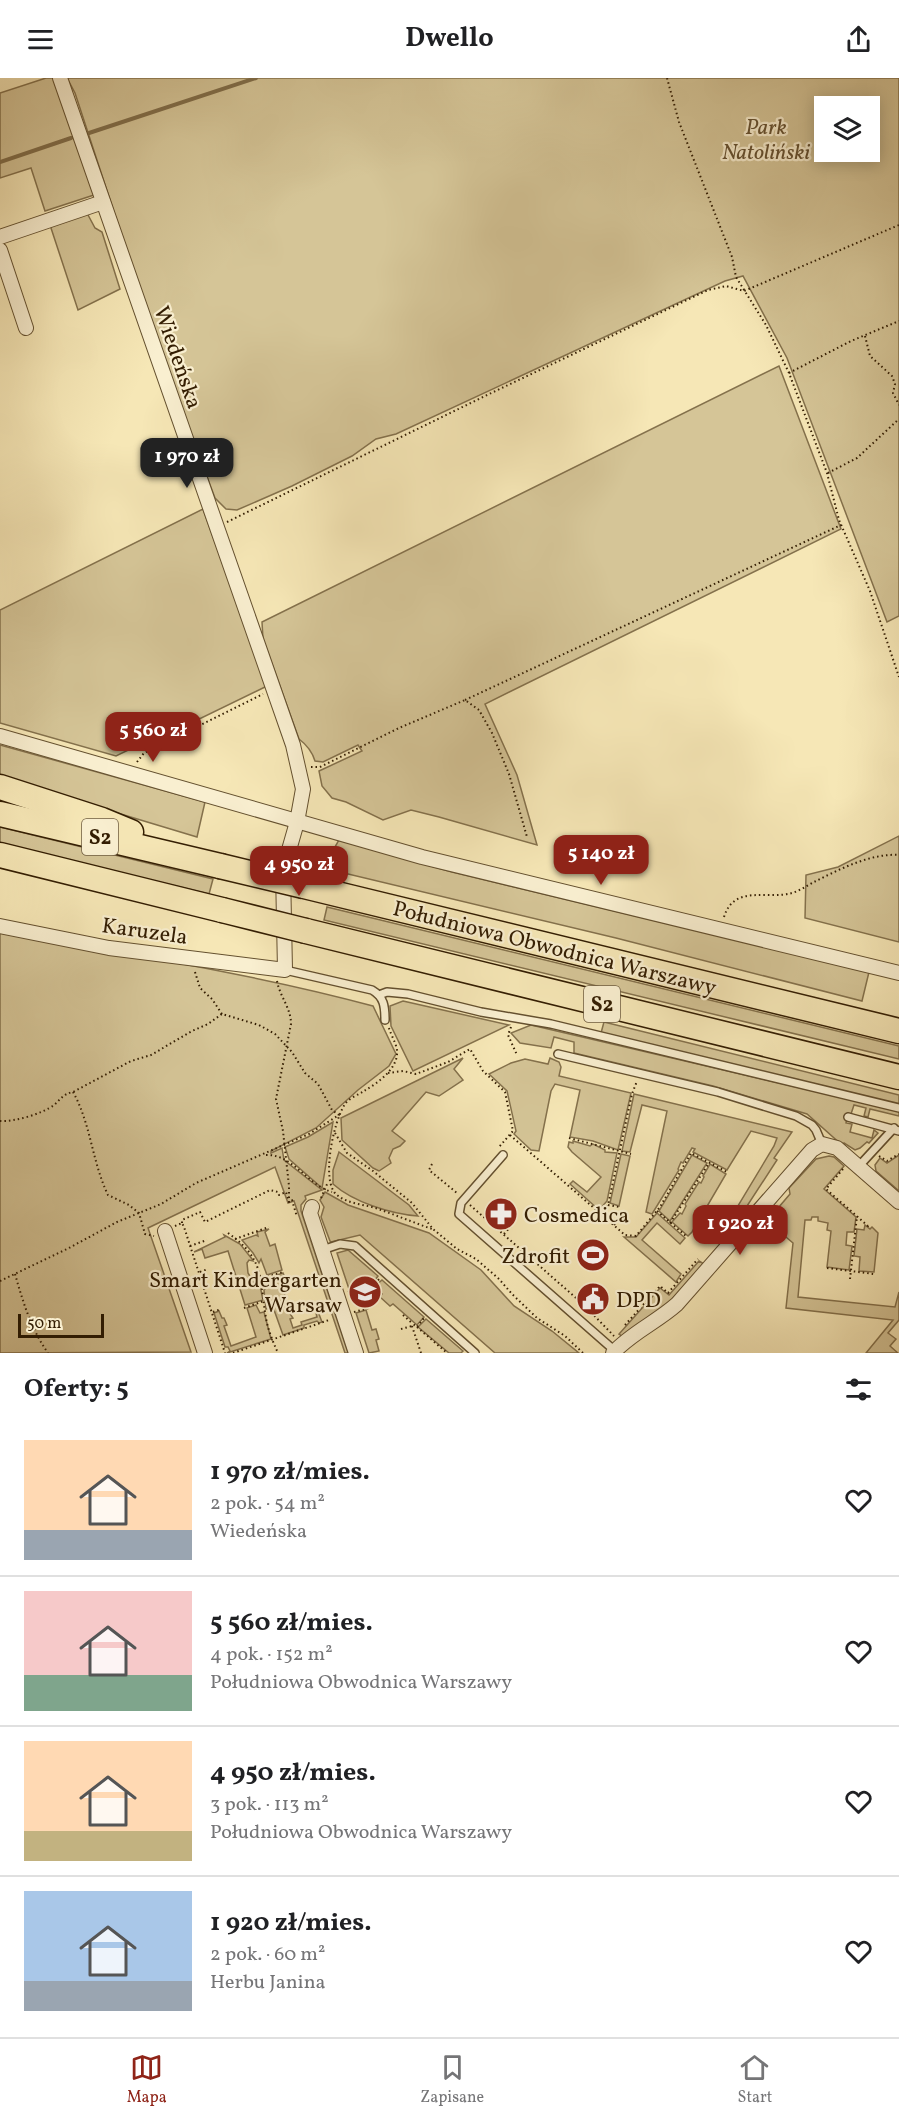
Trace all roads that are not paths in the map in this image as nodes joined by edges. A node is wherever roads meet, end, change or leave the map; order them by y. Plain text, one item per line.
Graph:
1 (60, 78) edge
2 (103, 202) junction
3 (0, 237) edge
4 (0, 250) edge
5 (26, 328) dead end
6 (0, 736) edge
7 (0, 787) edge
8 (0, 814) edge
9 (297, 822) junction
10 (0, 855) edge
11 (210, 863) junction
12 (0, 872) edge
13 (135, 887) junction
14 (0, 926) edge
15 (281, 969) junction
16 (899, 974) edge
17 (380, 995) junction
18 (385, 1020) road end
19 (899, 1031) edge
20 (558, 1053) dead end
21 (899, 1077) edge
22 (899, 1108) edge
23 (848, 1117) dead end
24 (896, 1130) edge
25 (822, 1144) junction
26 (503, 1155) dead end
27 (852, 1167) junction
28 (899, 1202) edge
29 (311, 1209) road end
30 (163, 1232) road end
31 (322, 1250) junction
32 (616, 1346) edge
33 (205, 1353) edge
34 (356, 1353) edge
35 (475, 1353) edge

1 - 2 street, Wiedeńska
2 - 3 street
2 - 9 street, Wiedeńska
4 - 5 street
6 - 9 street
7 - 11 highway
8 - 11 highway, Południowa Obwodnica Warszawy / S2
9 - 15 street, Wiedeńska
9 - 16 street
10 - 13 highway, Południowa Obwodnica Warszawy / S2
11 - 19 highway, Południowa Obwodnica Warszawy / S2, bridge
12 - 13 highway
13 - 21 highway, Południowa Obwodnica Warszawy / S2, bridge
14 - 15 street, Karuzela
15 - 17 lane
17 - 18 lane
17 - 22 lane
20 - 25 lane
23 - 24 lane
24 - 27 lane
25 - 27 street
25 - 32 street
26 - 32 lane
27 - 28 street
29 - 31 street
30 - 33 street
31 - 34 street
31 - 35 lane

